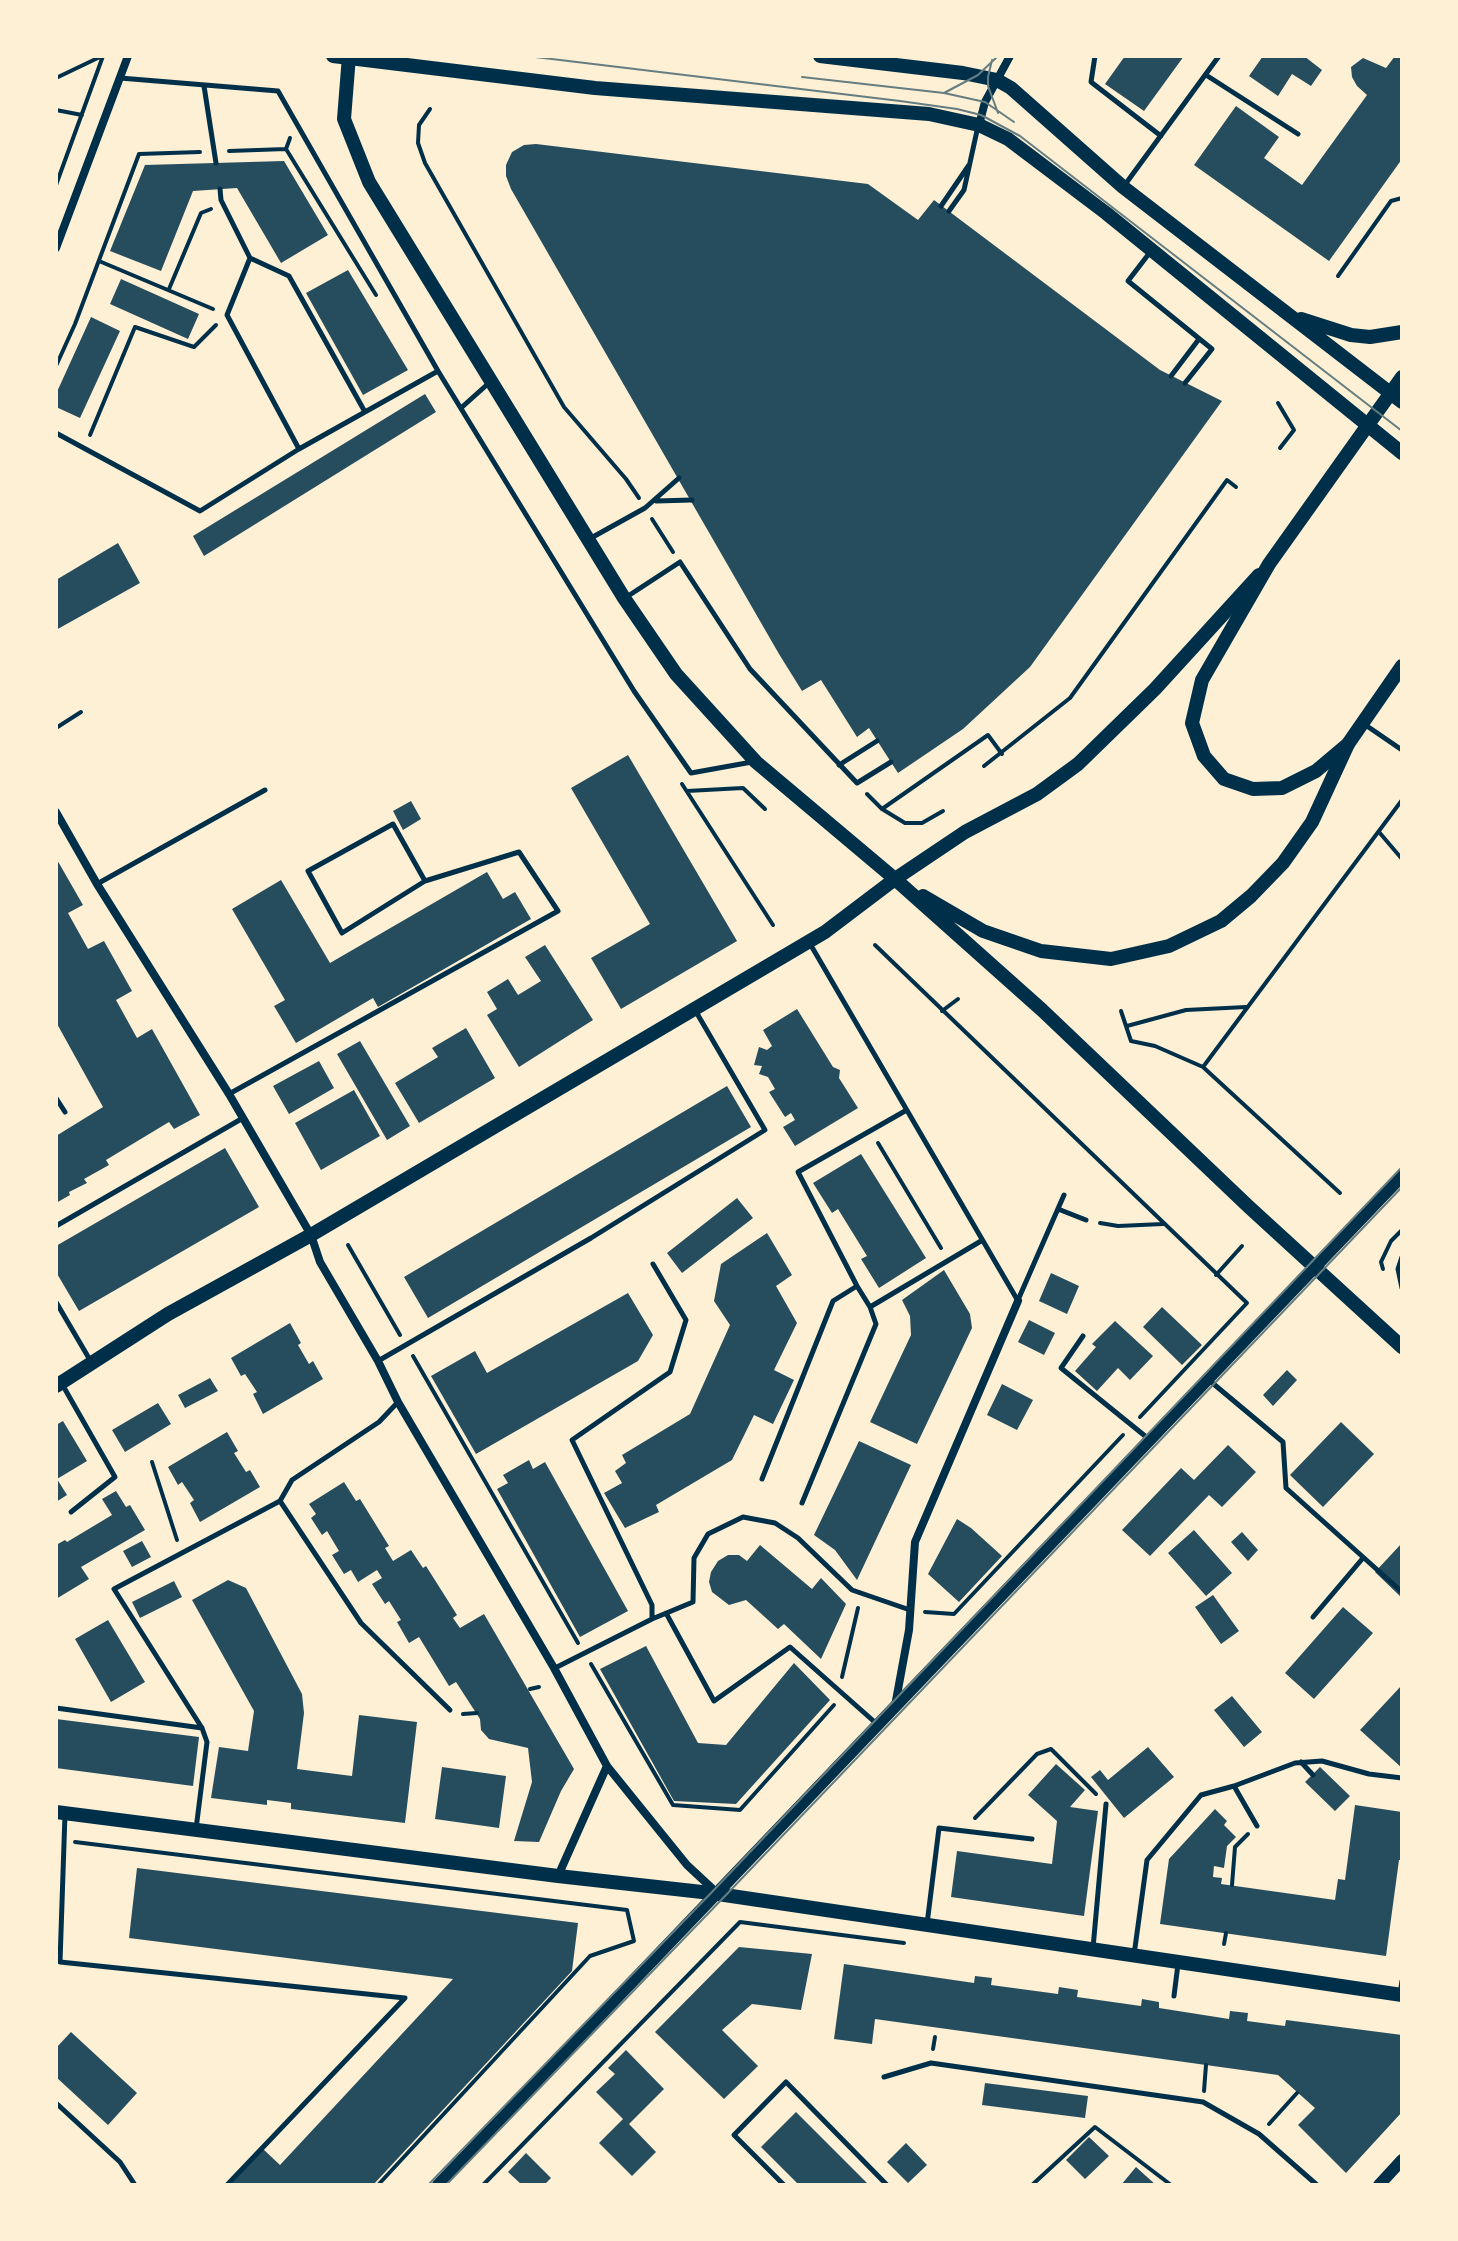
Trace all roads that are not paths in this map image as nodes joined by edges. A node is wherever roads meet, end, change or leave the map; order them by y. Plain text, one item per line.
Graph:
1 (128, 56) edge
2 (820, 56) edge
3 (1010, 56) edge
4 (1095, 56) edge
5 (1219, 56) edge
6 (343, 57) edge
7 (862, 58) edge
8 (1206, 75) junction
9 (119, 78) junction
10 (997, 80) junction
11 (204, 86) junction
12 (979, 125) junction
13 (1298, 134) dead end
14 (1162, 136) junction
15 (972, 160) junction
16 (216, 163) dead end
17 (1123, 187) junction
18 (220, 189) dead end
19 (941, 206) dead end
20 (949, 211) dead end
21 (56, 248) edge
22 (1152, 250) junction
23 (250, 258) junction
24 (1286, 313) junction
25 (1402, 332) edge
26 (1199, 339) junction
27 (438, 371) junction
28 (1171, 376) dead end
29 (1402, 377) edge
30 (491, 381) junction
31 (1185, 383) dead end
32 (1396, 398) edge
33 (461, 408) junction
34 (365, 412) junction
35 (1368, 426) junction
36 (56, 433) edge
37 (299, 449) junction
38 (1402, 453) edge
39 (679, 478) dead end
40 (692, 500) dead end
41 (655, 501) junction
42 (588, 540) junction
43 (1269, 564) junction
44 (624, 598) junction
45 (1402, 666) edge
46 (1363, 724) junction
47 (877, 741) dead end
48 (1348, 744) junction
49 (1402, 750) edge
50 (756, 762) junction
51 (891, 762) dead end
52 (839, 765) junction
53 (265, 790) dead end
54 (56, 812) edge
55 (895, 879) junction
56 (425, 881) junction
57 (97, 884) junction
58 (808, 942) junction
59 (694, 1009) junction
60 (229, 1094) junction
61 (56, 1098) edge
62 (905, 1111) junction
63 (65, 1112) dead end
64 (243, 1118) junction
65 (1402, 1176) edge
66 (1064, 1195) dead end
67 (1058, 1209) junction
68 (1086, 1220) road end
69 (56, 1226) edge
70 (311, 1235) junction
71 (981, 1241) junction
72 (1402, 1257) edge
73 (653, 1264) dead end
74 (1316, 1267) junction
75 (857, 1286) junction
76 (1402, 1288) edge
77 (1018, 1301) junction
78 (56, 1302) edge
79 (870, 1307) junction
80 (1083, 1336) dead end
81 (1402, 1347) edge
82 (378, 1361) junction
83 (93, 1364) junction
84 (1209, 1380) junction
85 (59, 1384) edge
86 (398, 1402) junction
87 (1151, 1441) junction
88 (762, 1479) dead end
89 (280, 1501) junction
90 (802, 1503) dead end
91 (71, 1512) dead end
92 (1363, 1558) junction
93 (1402, 1592) edge
94 (911, 1611) junction
95 (666, 1613) junction
96 (1313, 1617) dead end
97 (652, 1619) junction
98 (554, 1668) junction
99 (56, 1708) edge
100 (895, 1708) junction
101 (450, 1710) dead end
102 (879, 1726) junction
103 (202, 1728) junction
104 (1301, 1762) junction
105 (607, 1766) junction
106 (1313, 1775) dead end
107 (1402, 1778) edge
108 (1234, 1786) junction
109 (1106, 1804) road end
110 (61, 1813) edge
111 (1257, 1826) road end
112 (196, 1831) junction
113 (1032, 1839) dead end
114 (558, 1876) junction
115 (719, 1894) junction
116 (927, 1925) junction
117 (1093, 1949) junction
118 (1134, 1956) junction
119 (1179, 1963) junction
120 (1401, 1990) edge
121 (1174, 1996) dead end
122 (884, 2077) dead end
123 (56, 2103) edge
124 (1402, 2160) edge
125 (135, 2185) edge
126 (227, 2185) edge
127 (438, 2185) edge
128 (784, 2185) edge
129 (887, 2185) edge
130 (1317, 2185) edge
131 (1379, 2185) edge

1 - 9 street
2 - 7 main road
3 - 10 street
4 - 14 lane
5 - 8 lane
6 - 12 main road
6 - 30 main road
7 - 10 main road
8 - 13 lane
8 - 14 lane
9 - 11 lane
9 - 21 street
10 - 12 street
10 - 17 main road
11 - 16 lane
11 - 27 lane
12 - 15 lane
12 - 22 main road
14 - 17 lane
15 - 19 lane
15 - 20 lane
17 - 24 main road
18 - 23 lane
22 - 26 lane
22 - 35 main road
23 - 34 lane
23 - 37 lane
24 - 25 main road
24 - 32 main road
26 - 28 lane
26 - 31 lane
27 - 33 lane
27 - 34 lane
29 - 32 main road
30 - 33 lane
30 - 42 main road
32 - 35 main road
33 - 50 lane
34 - 37 lane
35 - 38 main road
35 - 43 main road
36 - 37 lane
39 - 41 lane
40 - 41 lane
41 - 42 lane
42 - 44 main road
43 - 48 main road
43 - 55 main road
44 - 50 main road
44 - 52 lane
45 - 46 main road
46 - 48 main road
46 - 49 lane
47 - 52 lane
48 - 55 main road
50 - 55 main road
51 - 52 lane
53 - 57 lane
54 - 57 street
55 - 58 main road
55 - 74 main road
56 - 56 lane
56 - 60 lane
57 - 60 street
58 - 59 main road
58 - 62 lane
59 - 70 main road
59 - 82 lane
60 - 64 street
61 - 63 lane
62 - 71 lane
62 - 75 lane
64 - 69 lane
64 - 70 street
65 - 74 street
66 - 67 lane
67 - 68 lane
67 - 77 lane
70 - 82 street
70 - 83 main road
71 - 77 lane
71 - 79 lane
72 - 76 lane
73 - 97 lane
74 - 81 main road
74 - 84 street
75 - 79 lane
75 - 88 lane
77 - 94 street
78 - 83 lane
79 - 90 lane
80 - 87 lane
82 - 86 street
83 - 85 main road
84 - 87 street
84 - 92 lane
85 - 91 lane
86 - 89 lane
86 - 98 street
87 - 100 street
89 - 101 lane
89 - 103 lane
92 - 93 lane
92 - 96 lane
94 - 95 lane
94 - 100 street
95 - 97 lane
95 - 102 lane
97 - 98 lane
98 - 105 street
99 - 103 lane
100 - 102 street
102 - 115 street
103 - 112 lane
104 - 106 lane
104 - 107 lane
104 - 108 lane
105 - 114 street
105 - 115 street
108 - 111 lane
108 - 118 lane
109 - 117 lane
110 - 112 main road
110 - 126 lane
112 - 114 main road
113 - 116 lane
114 - 115 main road
115 - 116 main road
115 - 127 street
116 - 117 main road
117 - 118 main road
118 - 119 main road
119 - 120 main road
119 - 121 lane
122 - 130 lane
123 - 125 lane
124 - 131 street
128 - 129 lane

